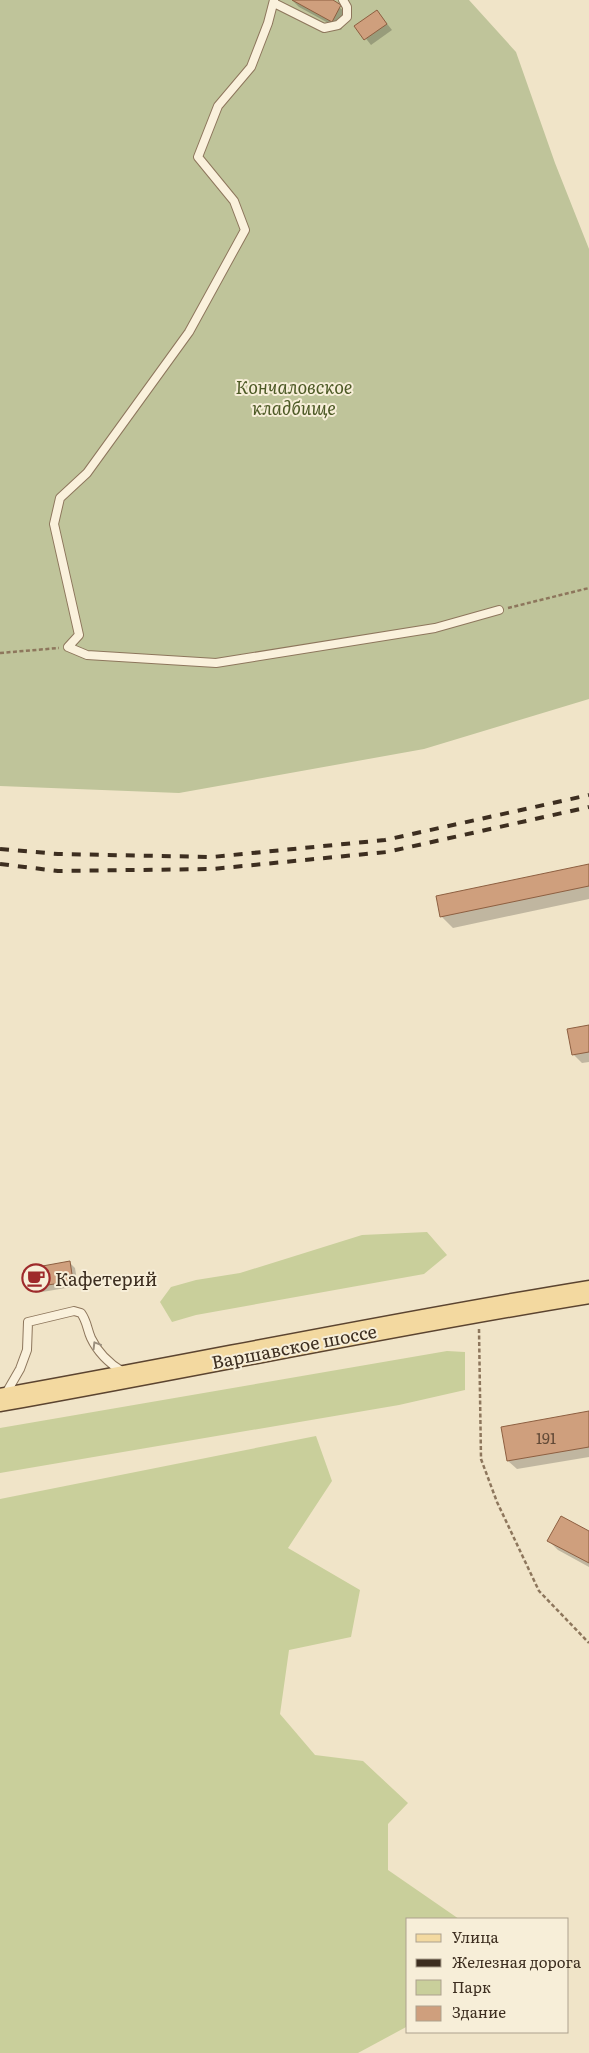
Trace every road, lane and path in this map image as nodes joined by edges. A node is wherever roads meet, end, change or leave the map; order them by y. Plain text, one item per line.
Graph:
1 (343, 0) edge
2 (274, 2) edge
3 (589, 588) edge
4 (499, 610) joint
5 (68, 647) junction
6 (0, 653) edge
7 (589, 1292) edge
8 (478, 1310) junction
9 (132, 1376) junction
10 (1, 1400) edge
11 (589, 1643) edge

1 - 2 lane
2 - 5 lane
3 - 4 path
4 - 5 lane
5 - 6 path
7 - 8 main road, Варшавское шоссе
8 - 9 main road, Варшавское шоссе
8 - 11 path
9 - 10 main road, Варшавское шоссе
9 -> 10 lane

